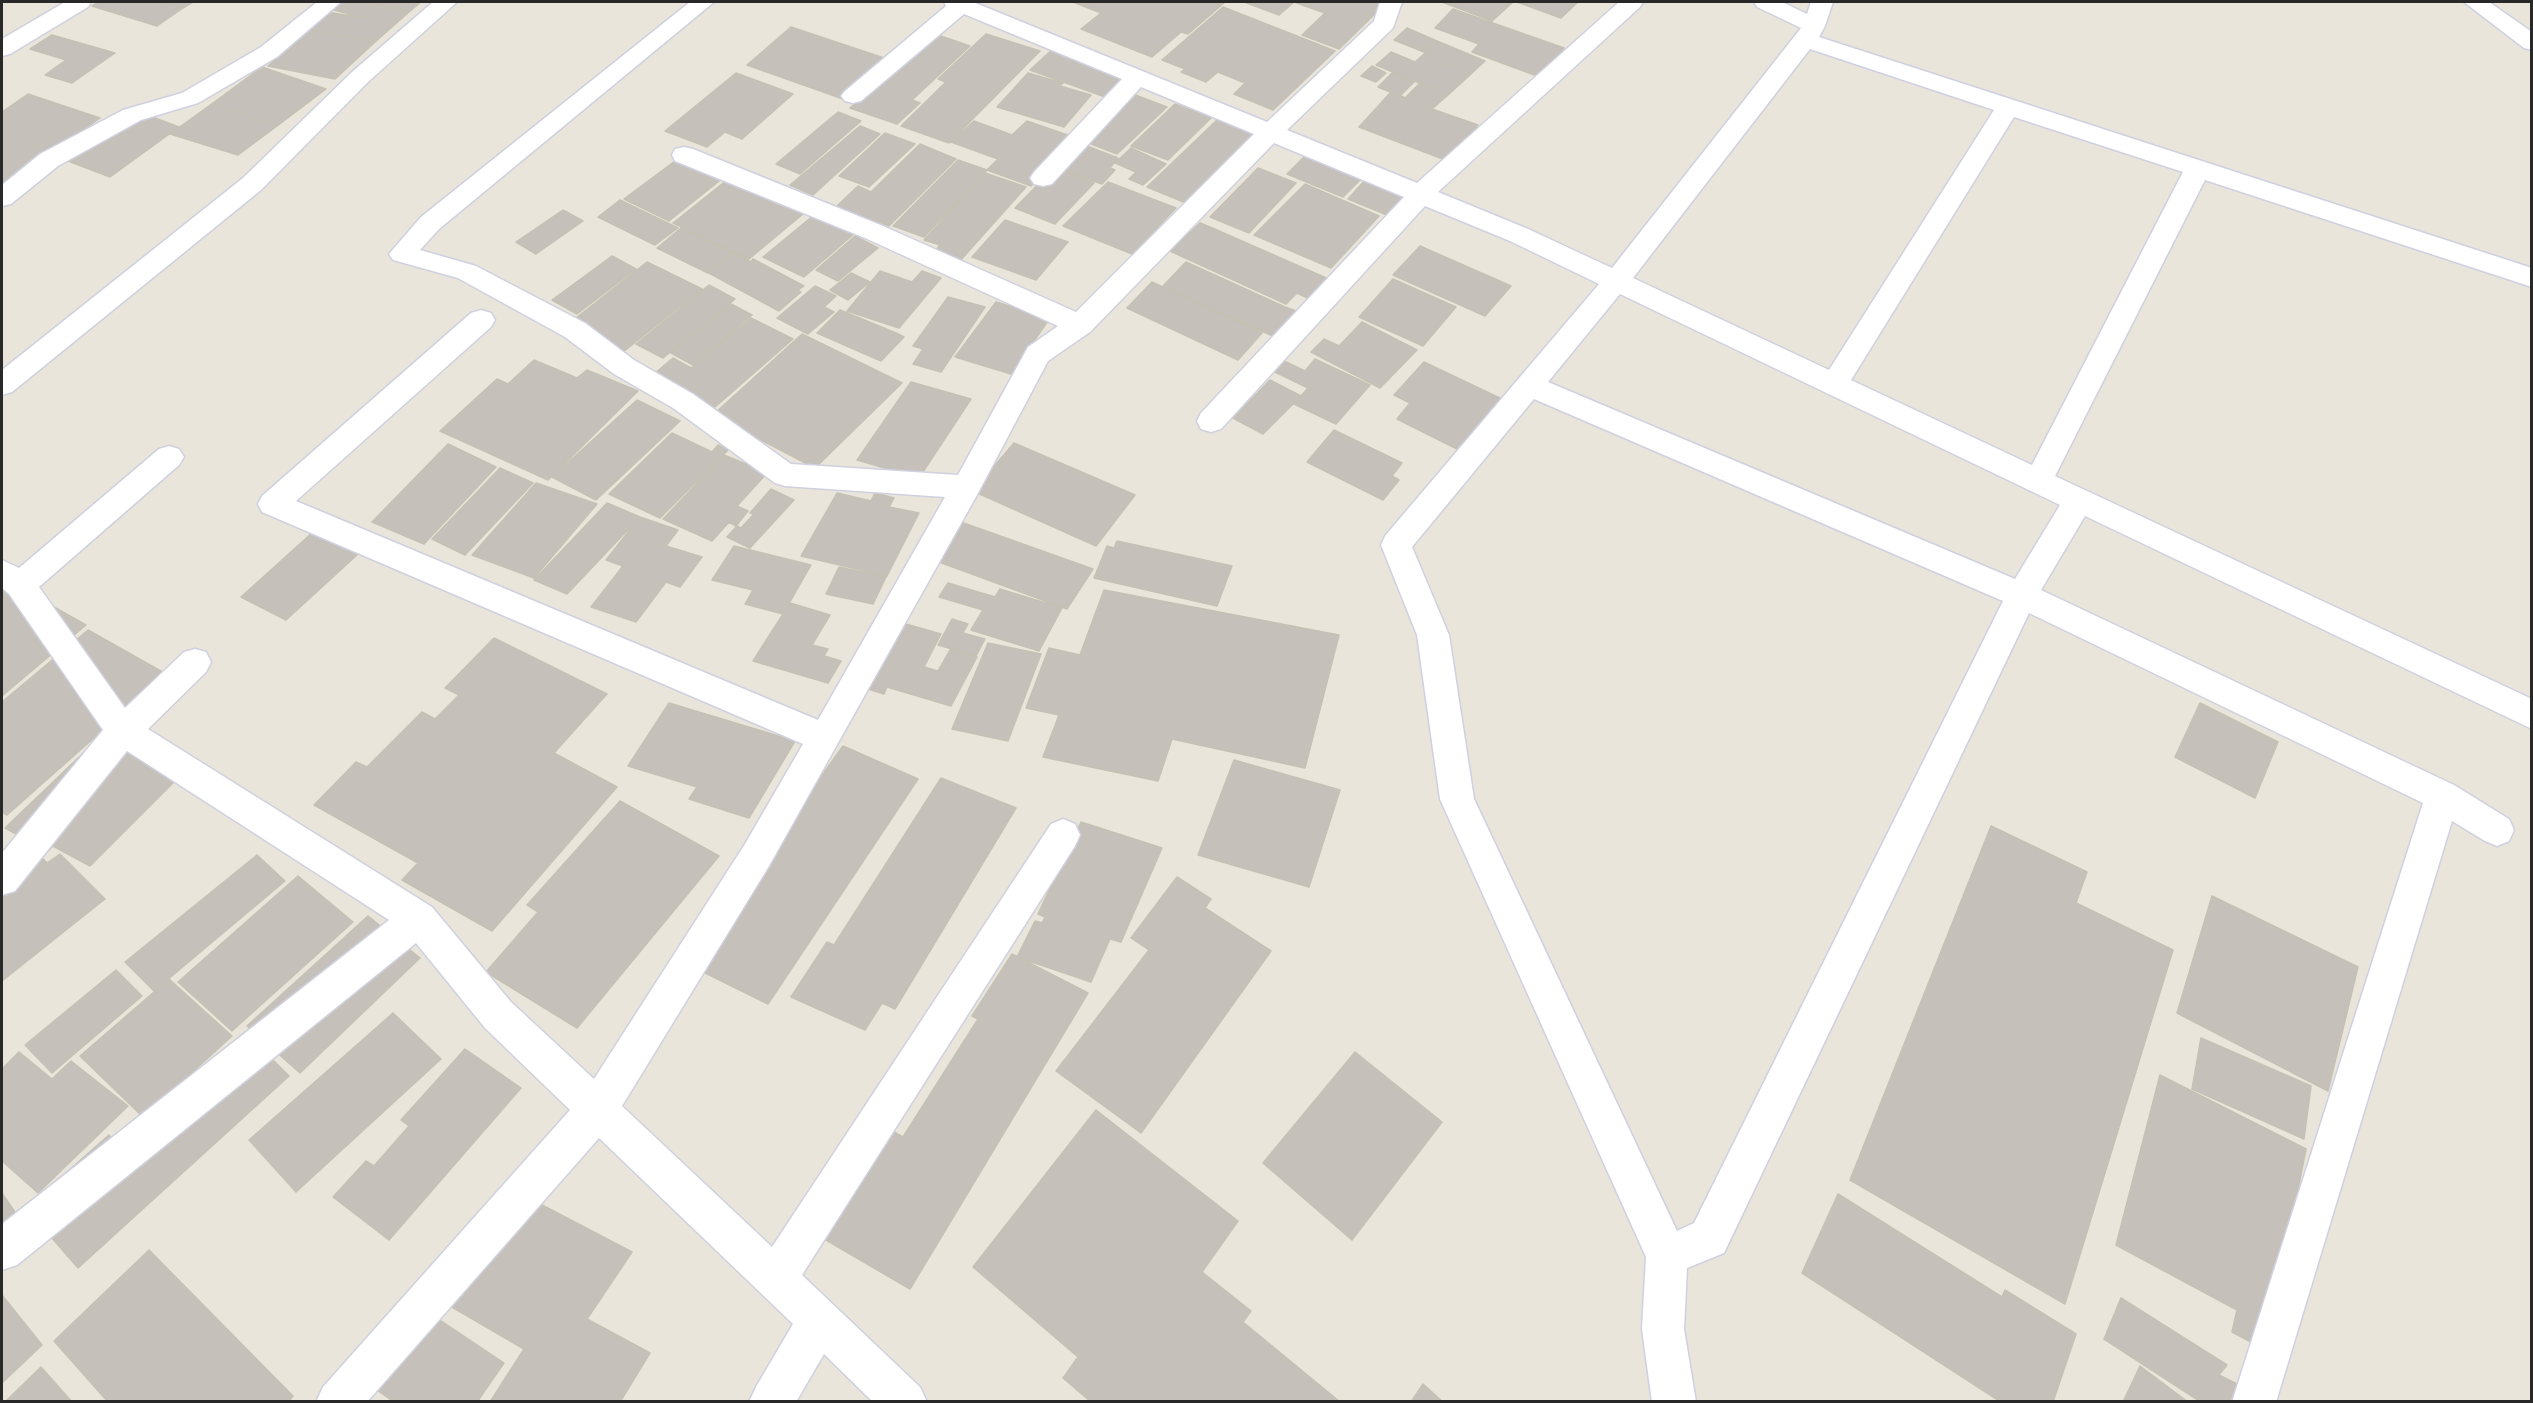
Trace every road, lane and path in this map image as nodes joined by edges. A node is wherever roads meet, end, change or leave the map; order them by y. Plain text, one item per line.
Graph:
1 (80, 2) edge
2 (330, 2) edge
3 (446, 2) edge
4 (703, 2) edge
5 (1391, 2) edge
6 (1632, 2) edge
7 (1765, 2) edge
8 (2475, 2) edge
9 (959, 3) edge
10 (1814, 22) edge
11 (2532, 43) edge
12 (2, 49) edge
13 (1138, 76) junction
14 (853, 96) dead end
15 (2009, 106) junction
16 (1271, 132) junction
17 (684, 155) dead end
18 (2198, 168) junction
19 (1043, 178) dead end
20 (1421, 194) junction
21 (2, 198) edge
22 (2532, 278) edge
23 (1616, 281) junction
24 (481, 320) dead end
25 (1080, 325) junction
26 (1834, 384) junction
27 (2, 385) edge
28 (1528, 385) junction
29 (1210, 421) dead end
30 (169, 457) dead end
31 (2038, 481) junction
32 (966, 488) junction
33 (2079, 500) junction
34 (11, 578) edge
35 (2022, 595) junction
36 (195, 662) dead end
37 (2532, 715) edge
38 (123, 731) junction
39 (825, 738) junction
40 (2442, 796) junction
41 (2497, 830) dead end
42 (1063, 835) dead end
43 (2, 879) edge
44 (419, 919) junction
45 (596, 1111) junction
46 (2, 1250) edge
47 (1667, 1256) junction
48 (776, 1278) junction
49 (819, 1321) junction
50 (338, 1401) edge
51 (771, 1401) edge
52 (905, 1401) edge
53 (1674, 1401) edge
54 (2254, 1401) edge

1 - 12 street
2 - 21 street
3 - 27 street
4 - 32 street
5 - 16 street
6 - 20 street
7 - 10 street
8 - 11 street
9 - 13 street
9 - 14 street
10 - 15 street
10 - 23 street
13 - 16 street
13 - 19 street
15 - 18 street
15 - 26 street
16 - 20 street
16 - 25 street
17 - 25 street
18 - 22 street
18 - 31 street
20 - 23 street
20 - 29 street
23 - 26 street
23 - 28 street
24 - 39 street
25 - 32 street
26 - 31 street
28 - 35 street
28 - 47 street
30 - 34 street
31 - 33 street
32 - 39 street
33 - 35 street
33 - 37 street
34 - 38 street
35 - 40 street
35 - 47 street
36 - 38 street
38 - 43 street
38 - 44 street
39 - 45 street
40 - 41 street
40 - 54 street
42 - 48 street
44 - 45 street
44 - 46 street
45 - 48 street
45 - 50 street
47 - 53 street
48 - 49 street
49 - 51 street
49 - 52 street

